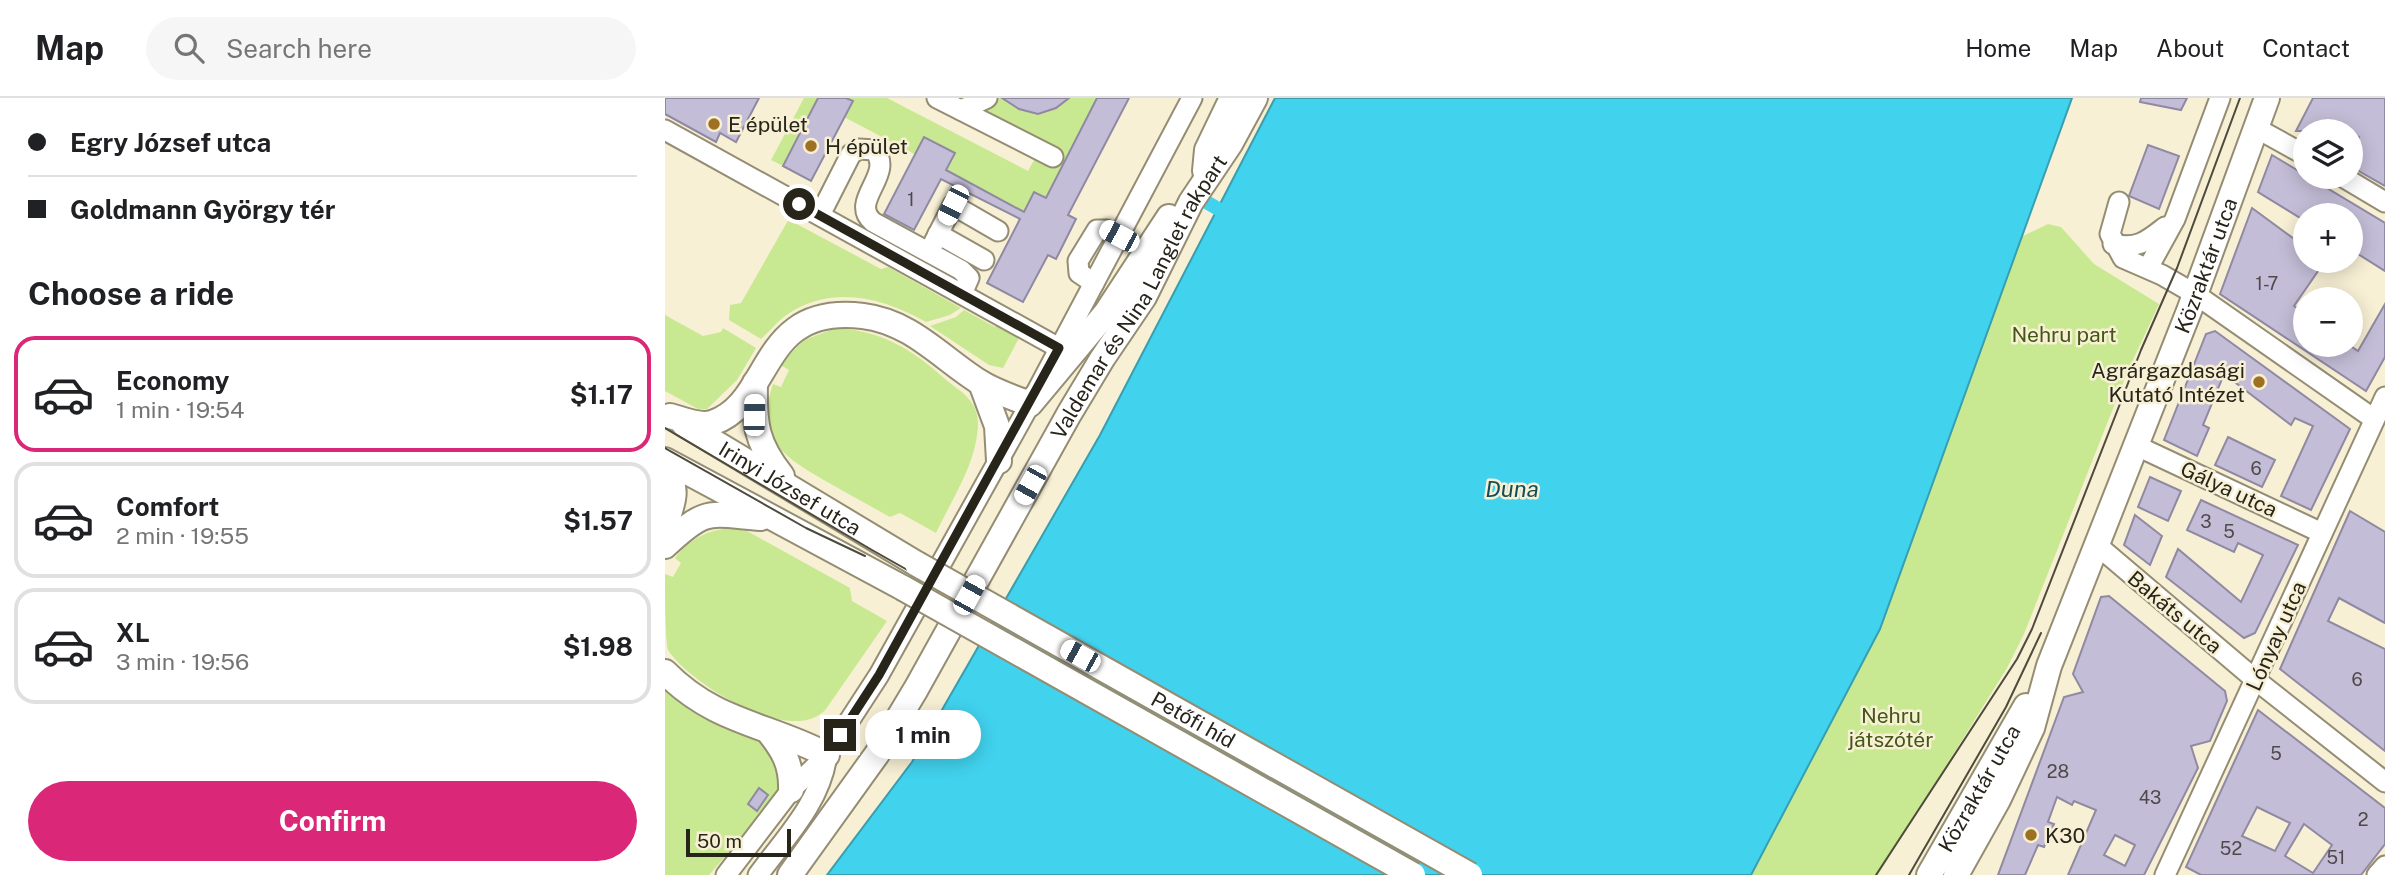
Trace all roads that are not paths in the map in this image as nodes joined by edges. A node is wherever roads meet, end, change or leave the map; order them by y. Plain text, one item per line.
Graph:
1 (937, 98) edge
2 (987, 98) edge
3 (1192, 98) edge
4 (1232, 98) edge
5 (1255, 98) edge
6 (2220, 98) edge
7 (2267, 98) edge
8 (961, 110) junction
9 (2256, 128) junction
10 (665, 130) edge
11 (2293, 148) edge
12 (1053, 157) dead end
13 (1203, 180) junction
14 (2363, 189) edge
15 (2119, 202) dead end
16 (2385, 202) edge
17 (820, 215) junction
18 (2175, 219) junction
19 (998, 231) dead end
20 (938, 234) junction
21 (2113, 244) junction
22 (929, 252) junction
23 (984, 260) dead end
24 (2148, 268) junction
25 (962, 294) junction
26 (2195, 294) junction
27 (1059, 348) junction
28 (755, 383) junction
29 (981, 383) junction
30 (2385, 397) edge
31 (1030, 404) junction
32 (668, 414) edge
33 (2374, 419) junction
34 (2137, 446) junction
35 (665, 460) edge
36 (999, 461) junction
37 (665, 472) edge
38 (788, 485) junction
39 (771, 519) junction
40 (665, 526) edge
41 (2322, 533) junction
42 (665, 546) edge
43 (2098, 546) junction
44 (917, 564) joint
45 (903, 588) joint
46 (665, 672) edge
47 (2257, 681) junction
48 (768, 731) junction
49 (827, 755) junction
50 (2385, 782) edge
51 (791, 790) junction
52 (1989, 794) junction
53 (726, 875) edge
54 (758, 875) edge
55 (790, 875) edge
56 (1413, 875) edge
57 (1470, 875) edge
58 (1929, 875) edge
59 (1956, 875) edge
60 (2165, 875) edge

1 - 8 street
2 - 8 street
3 - 27 street
4 - 13 main road
5 - 13 main road, Valdemar és Nina Langlet rakpart
6 - 18 street
7 - 9 main road, Közraktár utca
8 - 12 street
9 - 11 street
9 - 26 main road, Közraktár utca
10 - 17 street
13 - 31 main road
13 - 55 main road, Valdemar és Nina Langlet rakpart
14 - 16 street
15 - 21 street
17 - 22 street
17 - 25 street
18 - 21 street
18 - 24 street
19 - 20 street
20 - 22 street
20 - 23 street
21 - 24 street
22 - 25 street
24 - 26 street
25 - 27 street
26 - 33 street
26 - 34 main road, Közraktár utca
27 - 31 street
28 - 29 main road
28 - 32 main road
28 - 38 main road
29 - 31 main road
29 - 36 main road
30 - 33 street, Lónyay utca
31 - 36 street
32 - 38 main road, Irinyi József utca
33 - 41 street, Lónyay utca
34 - 41 street, Gálya utca
34 - 43 main road, Közraktár utca
35 - 39 main road, Irinyi József utca
36 - 49 street
37 - 40 main road
38 - 44 main road, Irinyi József utca
39 - 42 main road
39 - 45 main road, Irinyi József utca
41 - 47 street, Lónyay utca
43 - 47 street, Bakáts utca
43 - 52 main road, Közraktár utca
44 - 57 main road, Petőfi híd, bridge
45 - 56 main road, Petőfi híd, bridge
46 - 48 main road
47 - 50 street, Bakáts utca
47 - 60 street, Lónyay utca
48 - 49 main road
48 - 51 main road
49 - 51 street
49 - 54 street
51 - 53 street
52 - 58 main road, Közraktár utca
52 - 59 main road, Közraktár utca

